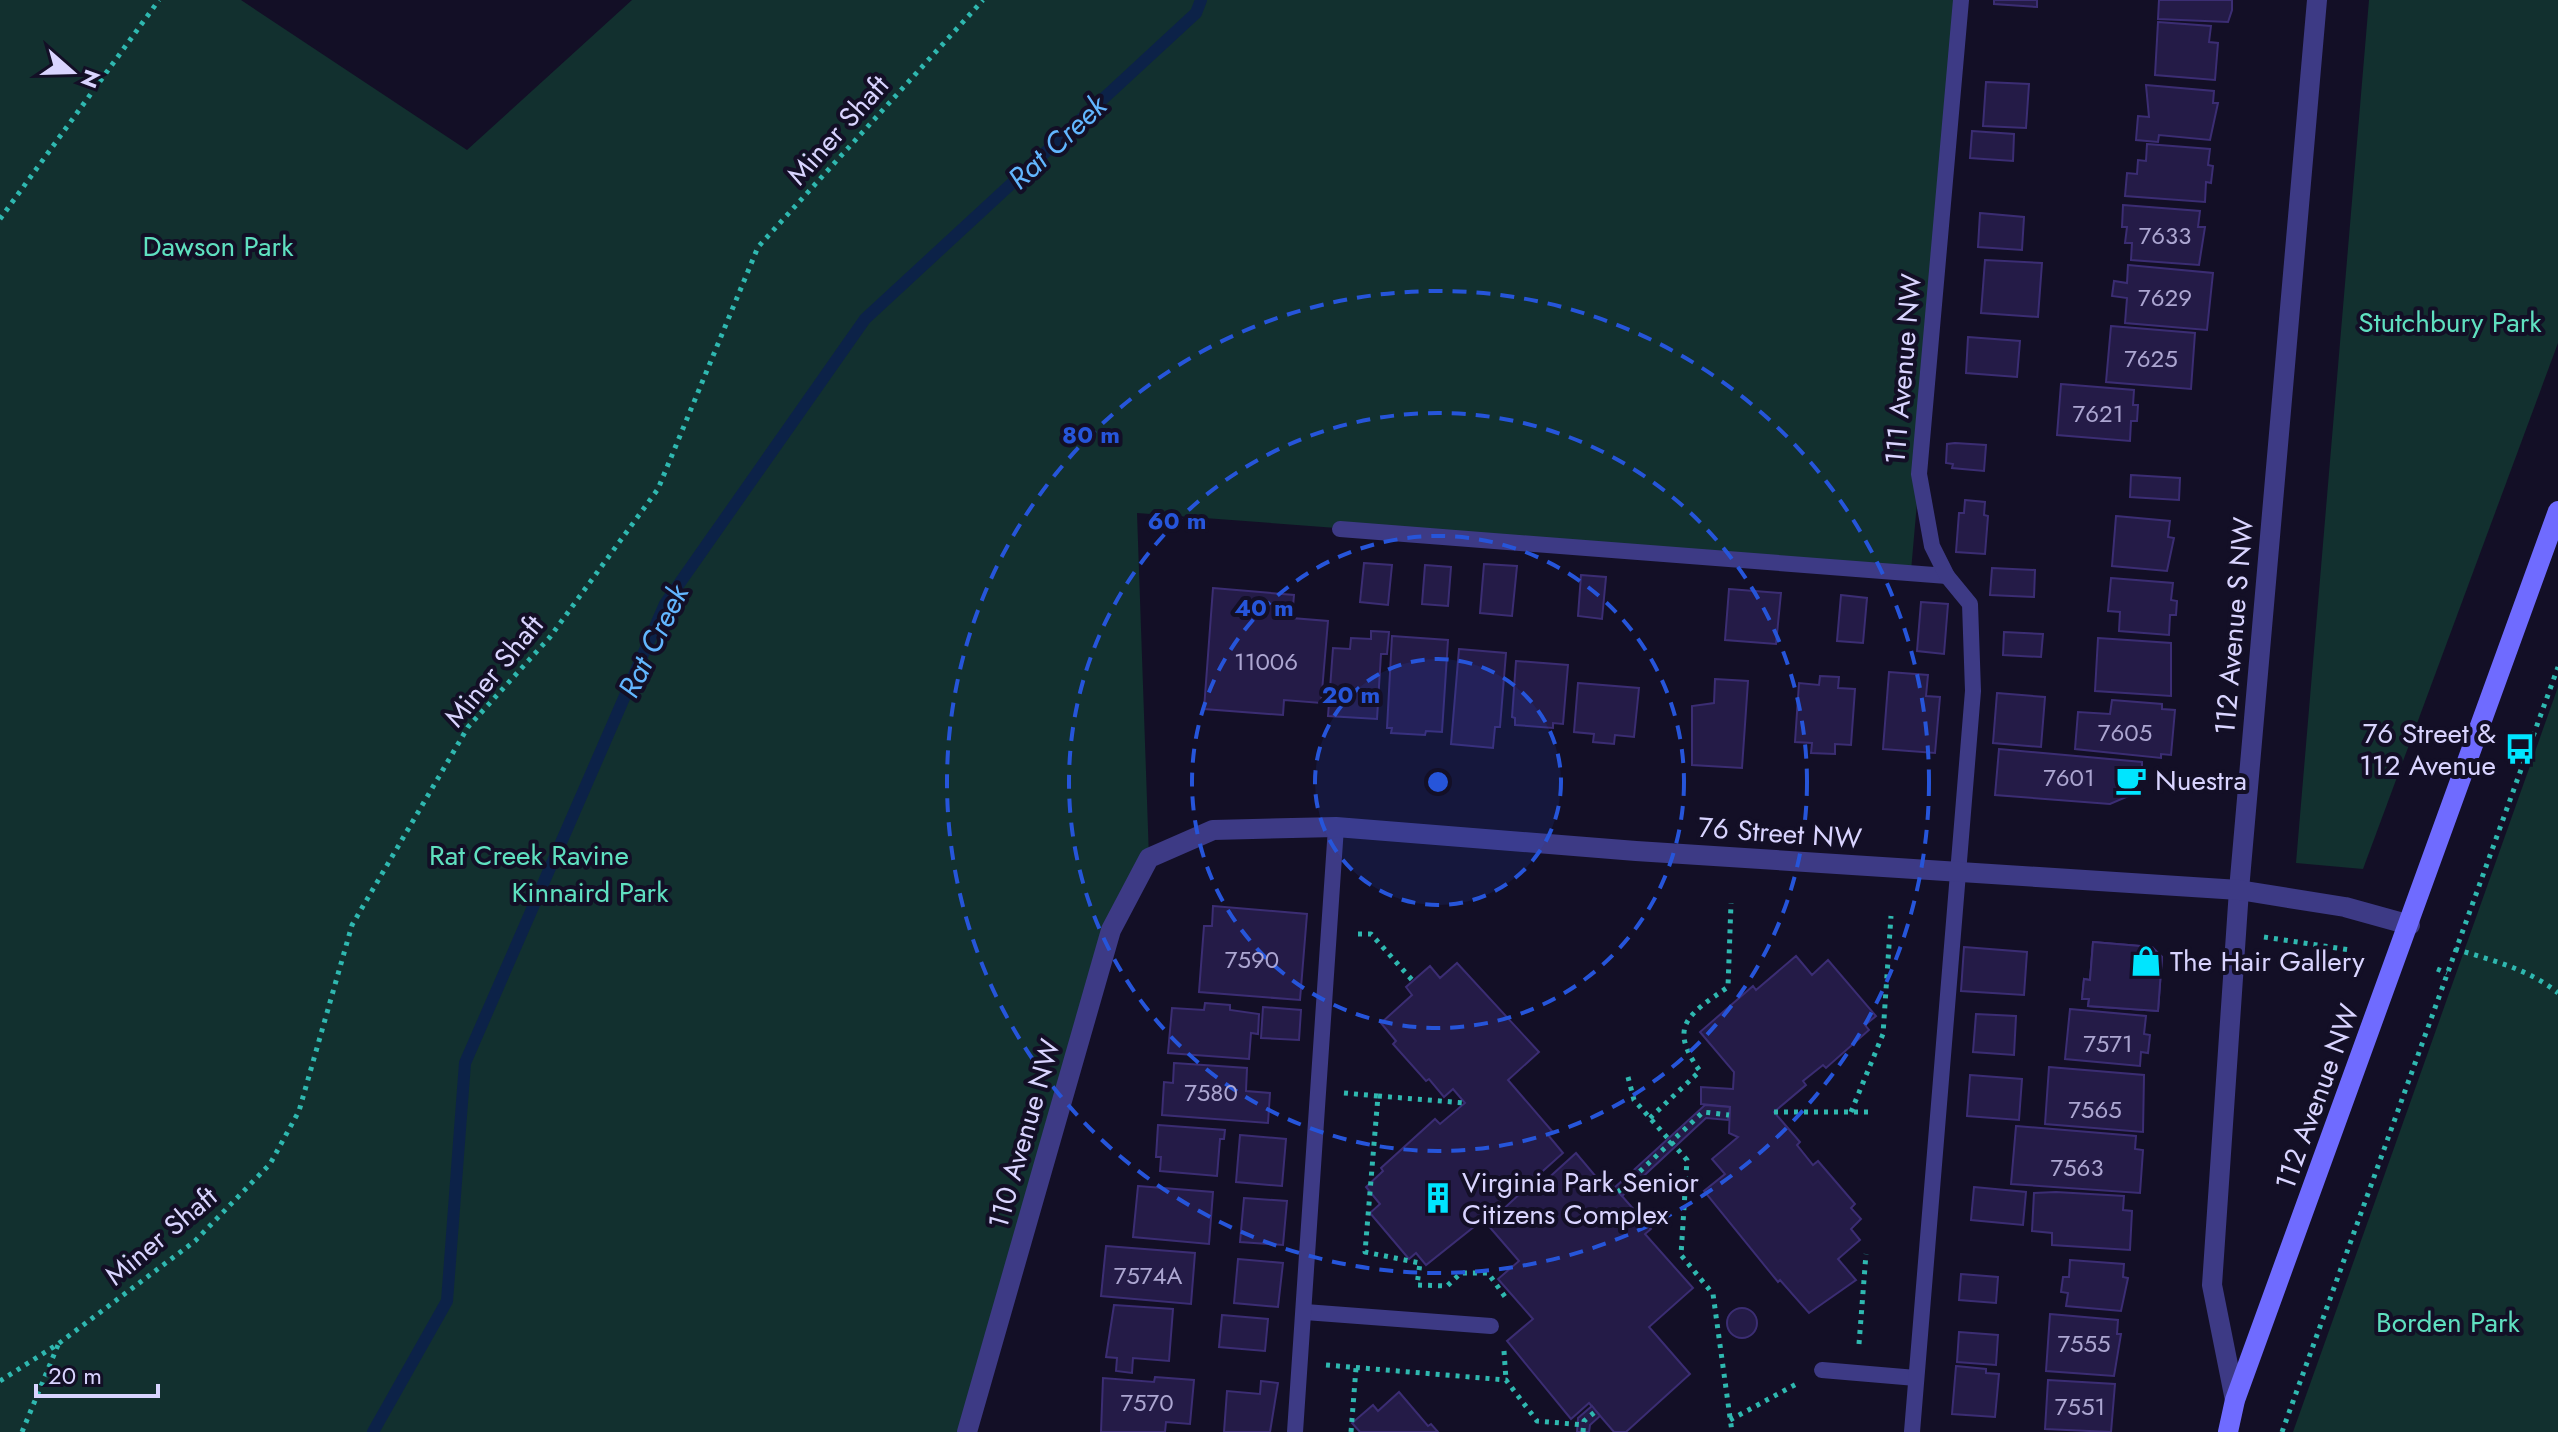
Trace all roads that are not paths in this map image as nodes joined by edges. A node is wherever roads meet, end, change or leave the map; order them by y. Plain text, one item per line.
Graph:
1 (1961, 0) edge
2 (2317, 0) edge
3 (2558, 511) edge
4 (1340, 529) dead end
5 (1947, 576) junction
6 (1336, 827) junction
7 (1149, 858) joint
8 (1956, 873) junction
9 (2239, 890) junction
10 (2410, 925) junction
11 (1305, 1312) junction
12 (1491, 1326) dead end
13 (1822, 1370) road end
14 (1916, 1378) junction
15 (2235, 1400) junction
16 (967, 1432) edge
17 (1295, 1432) edge
18 (1912, 1432) edge
19 (2228, 1432) edge

1 - 5 lane, 111 Avenue NW
2 - 9 street, 112 Avenue S NW
3 - 10 main road, 112 Avenue NW
4 - 5 lane
5 - 8 lane, 111 Avenue NW
6 - 7 street, 76 Street NW
6 - 8 street, 76 Street NW
6 - 11 lane
7 - 16 street, 110 Avenue NW
8 - 9 street, 76 Street NW
8 - 14 lane, 111 Avenue NW
9 - 10 street, 76 Street NW
9 - 15 street, 112 Avenue S NW
10 - 15 main road, 112 Avenue NW
11 - 12 lane
11 - 17 lane
13 - 14 lane
14 - 18 lane, 111 Avenue NW
15 - 19 main road, 112 Avenue NW

